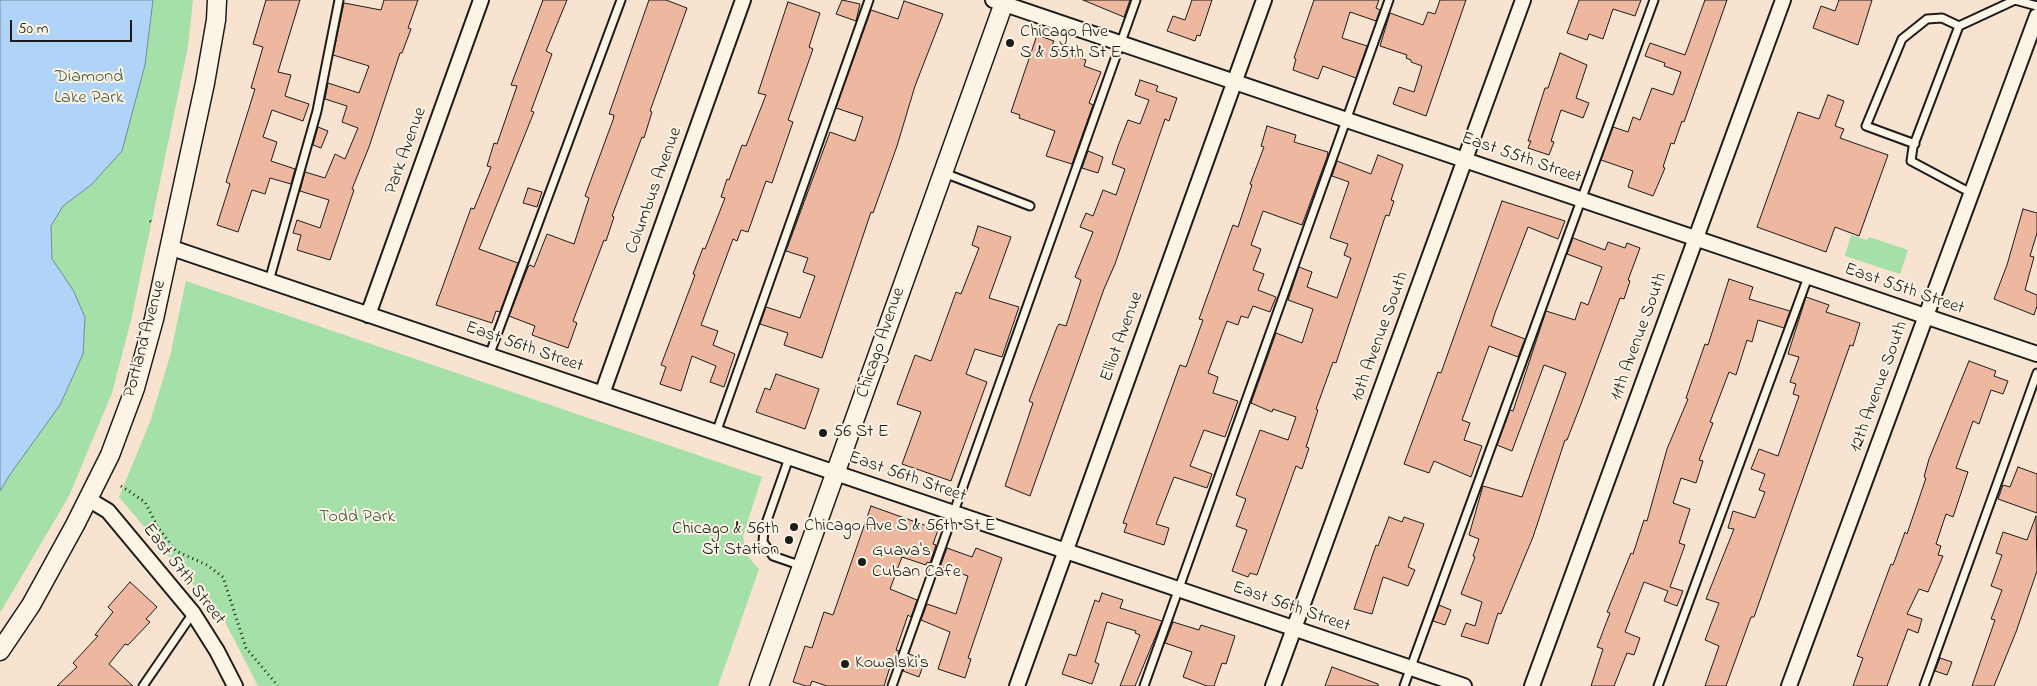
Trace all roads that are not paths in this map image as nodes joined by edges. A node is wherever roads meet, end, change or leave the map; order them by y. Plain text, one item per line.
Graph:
1 (217, 0) edge
2 (339, 0) edge
3 (481, 0) edge
4 (622, 0) edge
5 (743, 0) edge
6 (870, 0) edge
7 (1136, 0) edge
8 (1264, 0) edge
9 (1389, 0) edge
10 (1523, 0) edge
11 (1654, 0) edge
12 (1783, 0) edge
13 (2015, 0) edge
14 (1000, 1) edge
15 (2037, 6) edge
16 (2037, 16) edge
17 (1959, 26) junction
18 (1120, 43) junction
19 (1234, 83) junction
20 (1346, 120) junction
21 (1915, 144) junction
22 (1465, 160) junction
23 (942, 172) junction
24 (1971, 193) junction
25 (1582, 199) junction
26 (1030, 206) dead end
27 (1696, 240) junction
28 (169, 247) junction
29 (1808, 277) junction
30 (269, 281) junction
31 (368, 315) junction
32 (1926, 317) junction
33 (2037, 354) edge
34 (489, 356) junction
35 (2037, 373) edge
36 (602, 394) junction
37 (716, 432) junction
38 (790, 458) junction
39 (836, 474) junction
40 (88, 499) junction
41 (954, 514) junction
42 (1066, 551) junction
43 (803, 566) junction
44 (1179, 590) junction
45 (193, 613) junction
46 (1293, 629) junction
47 (0, 650) edge
48 (1410, 668) junction
49 (143, 686) edge
50 (235, 686) edge
51 (759, 686) edge
52 (892, 686) edge
53 (1017, 686) edge
54 (1144, 686) edge
55 (1273, 686) edge
56 (1404, 686) edge
57 (1464, 686) edge
58 (1532, 686) edge
59 (1658, 686) edge
60 (1789, 686) edge
61 (1924, 686) edge

1 - 28 street, Portland Avenue
2 - 30 lane
3 - 31 street, Park Avenue
4 - 34 lane
5 - 36 street, Columbus Avenue
6 - 37 lane
7 - 18 lane
8 - 19 street, Elliot Avenue
9 - 20 lane
10 - 22 street, 10th Avenue South
11 - 25 lane
12 - 27 street, 11th Avenue South
13 - 15 lane
13 - 17 lane
14 - 18 street, East 55th Street
14 - 23 street, Chicago Avenue
16 - 24 street, 12th Avenue South
17 - 21 lane
17 - 21 lane
18 - 19 street, East 55th Street
18 - 41 lane
19 - 20 street, East 55th Street
19 - 42 street, Elliot Avenue
20 - 22 street, East 55th Street
20 - 44 lane
21 - 24 lane
22 - 25 street, East 55th Street
22 - 46 street, 10th Avenue South
23 - 26 lane
23 - 39 street, Chicago Avenue
24 - 32 street, 12th Avenue South
25 - 27 street, East 55th Street
25 - 48 lane
27 - 29 street, East 55th Street
27 - 58 street, 11th Avenue South
28 - 30 street, East 56th Street
28 - 40 street, Portland Avenue
29 - 32 street, East 55th Street
29 - 59 lane
30 - 31 street, East 56th Street
31 - 34 street, East 56th Street
32 - 33 street, East 55th Street
32 - 60 street, 12th Avenue South
34 - 36 street, East 56th Street
35 - 61 lane
36 - 37 street, East 56th Street
37 - 38 street, East 56th Street
38 - 39 street, East 56th Street
38 - 43 lane
39 - 41 street, East 56th Street
39 - 43 street, Chicago Avenue
40 - 45 street, East 57th Street
40 - 47 street, Portland Avenue
41 - 42 street, East 56th Street
41 - 52 lane
42 - 44 street, East 56th Street
42 - 53 street, Elliot Avenue
43 - 51 street, Chicago Avenue
44 - 46 street, East 56th Street
44 - 54 lane
45 - 49 lane
45 - 50 street, East 57th Street
46 - 48 street, East 56th Street
46 - 55 street, 10th Avenue South
48 - 56 lane
48 - 57 street, East 56th Street

